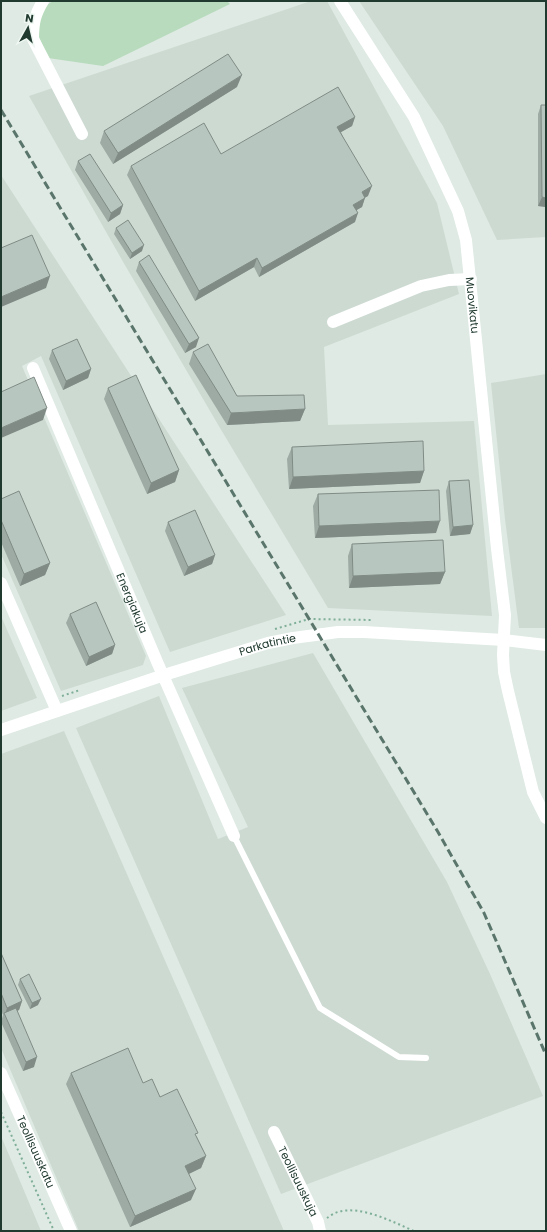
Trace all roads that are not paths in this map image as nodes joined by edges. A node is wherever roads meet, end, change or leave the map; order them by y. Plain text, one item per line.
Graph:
1 (43, 1) edge
2 (340, 1) edge
3 (82, 134) dead end
4 (471, 279) junction
5 (332, 322) dead end
6 (33, 368) dead end
7 (1, 583) edge
8 (504, 640) junction
9 (546, 645) edge
10 (164, 675) junction
11 (57, 712) junction
12 (1, 730) edge
13 (546, 818) edge
14 (234, 836) joint
15 (426, 1058) dead end
16 (1, 1073) edge
17 (274, 1132) dead end
18 (319, 1226) edge
19 (71, 1231) edge

1 - 3 street
2 - 4 street, Muovikatu
4 - 5 street
4 - 8 street, Muovikatu
6 - 10 street, Energiakuja
7 - 11 street
8 - 9 street, Parkatintie
8 - 10 street, Parkatintie
8 - 13 street, Muovikatu
10 - 11 street, Parkatintie
10 - 14 street, Energiakuja
11 - 12 street, Parkatintie
14 - 15 lane
16 - 19 street, Teollisuuskatu
17 - 18 street, Teollisuuskuja

